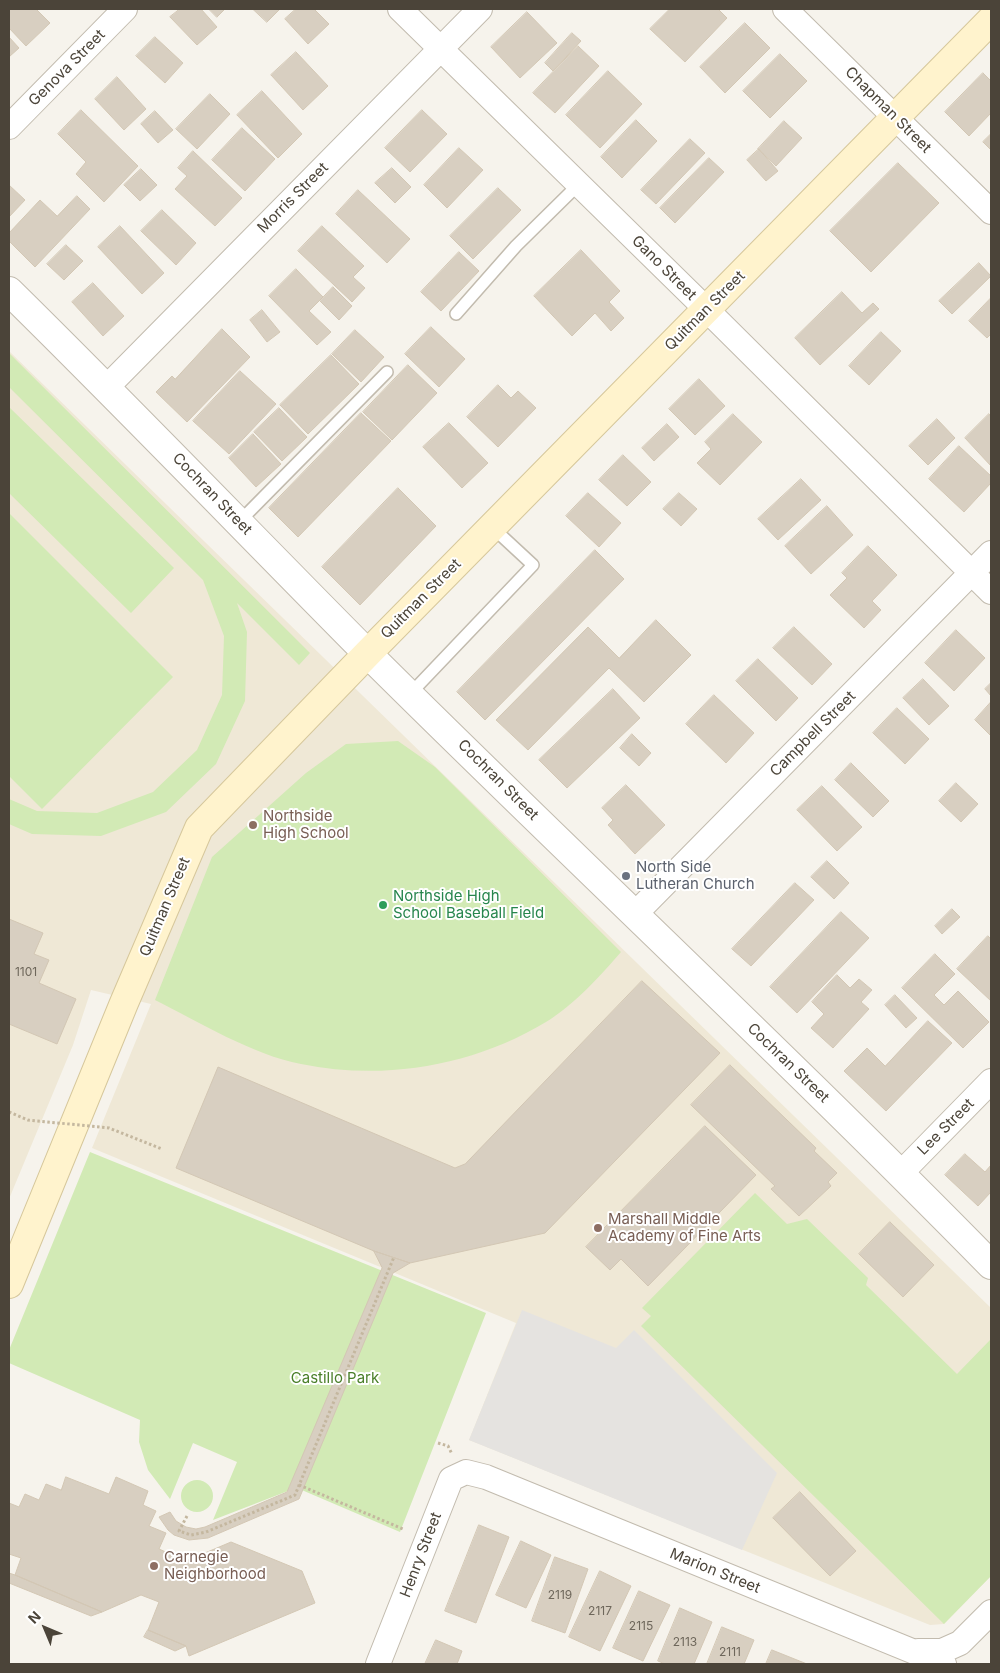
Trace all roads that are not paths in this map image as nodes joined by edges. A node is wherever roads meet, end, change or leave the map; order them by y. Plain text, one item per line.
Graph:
1 (125, 9) edge
2 (400, 9) edge
3 (480, 9) edge
4 (785, 9) edge
5 (991, 20) edge
6 (441, 48) junction
7 (896, 118) junction
8 (9, 127) edge
9 (579, 184) junction
10 (991, 212) edge
11 (9, 291) edge
12 (706, 309) junction
13 (456, 314) dead end
14 (387, 372) dead end
15 (107, 387) junction
16 (239, 522) junction
17 (492, 526) junction
18 (991, 553) edge
19 (972, 573) junction
20 (991, 592) edge
21 (368, 653) junction
22 (410, 694) junction
23 (634, 914) junction
24 (991, 1081) edge
25 (901, 1173) junction
26 (991, 1266) edge
27 (9, 1284) edge
28 (486, 1476) joint
29 (991, 1612) edge
30 (909, 1658) edge
31 (378, 1664) edge
32 (944, 1664) edge

1 - 8 street, Genova Street
2 - 6 street, Gano Street
3 - 6 street, Morris Street
4 - 7 street, Chapman Street
5 - 7 main road, Quitman Street
6 - 9 street, Gano Street
6 - 15 street, Morris Street
7 - 10 street, Chapman Street
7 - 12 main road, Quitman Street
9 - 12 street, Gano Street
9 - 13 lane
11 - 15 street, Cochran Street
12 - 17 main road, Quitman Street
12 - 19 street, Gano Street
14 - 16 lane
15 - 16 street, Cochran Street
16 - 21 street, Cochran Street
17 - 21 main road, Quitman Street
17 - 22 lane
18 - 19 street, Campbell Street
19 - 20 street, Gano Street
19 - 23 street, Campbell Street
21 - 22 street, Cochran Street
21 - 27 main road, Quitman Street
22 - 23 street, Cochran Street
23 - 25 street, Cochran Street
24 - 25 street, Lee Street
25 - 26 street, Cochran Street
28 - 30 street, Marion Street
28 - 31 street, Henry Street
29 - 30 street
30 - 32 street, Marion Street

